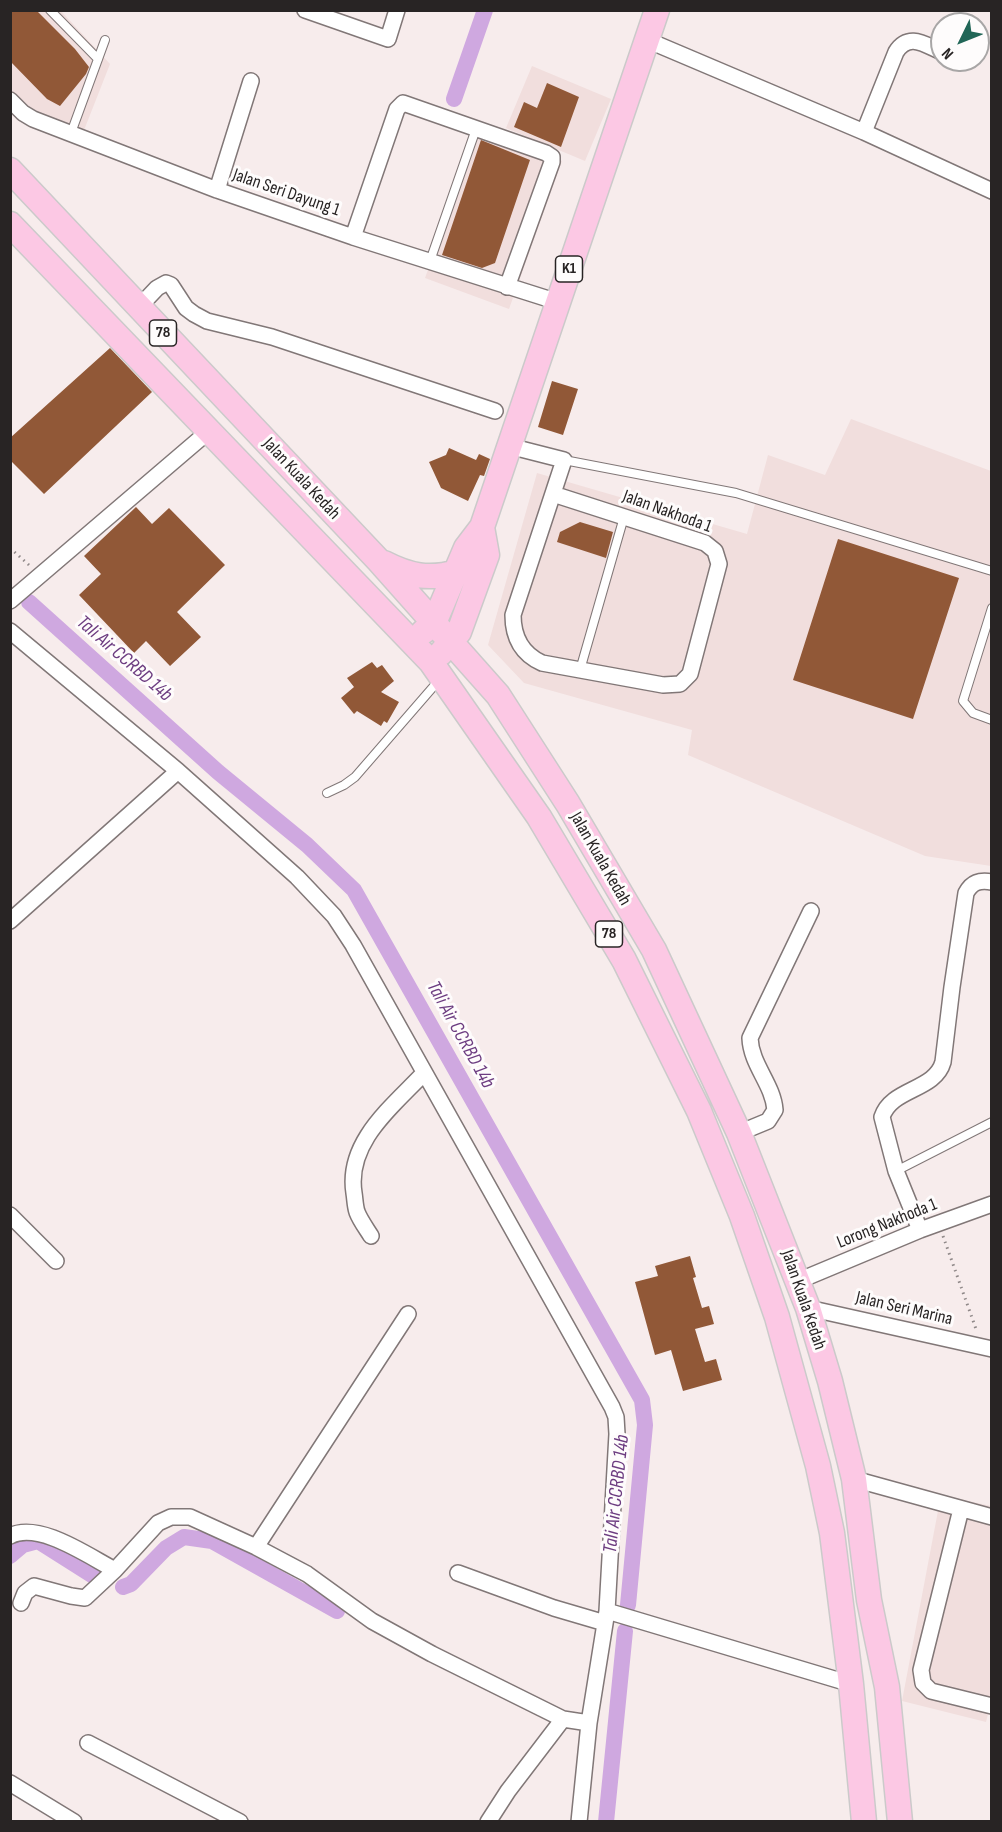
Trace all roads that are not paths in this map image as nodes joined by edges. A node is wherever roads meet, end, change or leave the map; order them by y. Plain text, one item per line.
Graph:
1 (50, 10) edge
2 (305, 10) edge
3 (397, 10) edge
4 (657, 10) edge
5 (105, 40) dead end
6 (647, 40) junction
7 (930, 48) edge
8 (98, 59) junction
9 (251, 81) dead end
10 (10, 100) edge
11 (476, 129) junction
12 (864, 132) junction
13 (72, 133) junction
14 (10, 170) edge
15 (217, 189) junction
16 (992, 191) edge
17 (10, 224) edge
18 (352, 237) junction
19 (430, 261) junction
20 (507, 287) junction
21 (558, 302) junction
22 (139, 307) junction
23 (495, 411) dead end
24 (209, 431) junction
25 (509, 446) junction
26 (564, 460) junction
27 (553, 494) junction
28 (624, 517) junction
29 (482, 527) junction
30 (379, 561) junction
31 (992, 571) edge
32 (457, 572) junction
33 (10, 601) edge
34 (471, 604) junction
35 (992, 608) edge
36 (434, 622) junction
37 (10, 631) edge
38 (412, 642) junction
39 (452, 643) junction
40 (436, 670) junction
41 (580, 670) junction
42 (498, 695) junction
43 (992, 720) edge
44 (178, 771) junction
45 (327, 792) dead end
46 (992, 882) edge
47 (811, 911) dead end
48 (10, 921) edge
49 (424, 1073) junction
50 (992, 1122) edge
51 (739, 1133) junction
52 (897, 1171) junction
53 (992, 1204) edge
54 (10, 1215) edge
55 (920, 1230) junction
56 (371, 1236) dead end
57 (56, 1261) dead end
58 (798, 1281) junction
59 (808, 1308) junction
60 (408, 1314) dead end
61 (987, 1348) edge
62 (854, 1479) junction
63 (962, 1509) junction
64 (992, 1517) edge
65 (10, 1536) edge
66 (256, 1547) junction
67 (115, 1570) junction
68 (458, 1573) dead end
69 (21, 1604) dead end
70 (606, 1617) junction
71 (851, 1684) junction
72 (992, 1706) edge
73 (563, 1719) junction
74 (589, 1723) junction
75 (88, 1743) dead end
76 (11, 1786) edge
77 (74, 1821) edge
78 (240, 1821) edge
79 (488, 1821) edge
80 (579, 1821) edge
81 (864, 1821) edge
82 (900, 1821) edge

1 - 8 lane
2 - 3 street
4 - 6 main road, K1
5 - 8 lane
6 - 12 street
6 - 21 main road, K1
7 - 12 street
8 - 13 lane
9 - 15 street
10 - 13 street, Jalan Seri Dayung 1
11 - 18 street
11 - 19 lane
11 - 20 street
12 - 16 street
13 - 15 street, Jalan Seri Dayung 1
14 - 22 main road, Jalan Kuala Kedah / 78
15 - 18 street, Jalan Seri Dayung 1
17 - 24 main road, Jalan Kuala Kedah / 78
18 - 19 street, Jalan Seri Dayung 1
19 - 20 street, Jalan Seri Dayung 1
20 - 21 street, Jalan Seri Dayung 1
21 - 25 main road, K1
22 - 23 street
22 - 30 main road, Jalan Kuala Kedah / 78
24 - 33 street
24 - 38 main road, Jalan Kuala Kedah / 78
25 - 26 street
25 - 29 main road, K1
26 - 27 street
26 - 31 lane
27 - 28 street, Jalan Nakhoda 1
27 - 41 street
28 - 41 lane
28 - 41 street, Jalan Nakhoda 1
29 - 32 main road, K1
29 - 34 main road, K1
30 - 32 main road
30 - 36 main road, Jalan Kuala Kedah / 78
32 - 36 main road, K1
34 - 39 main road, K1
34 - 42 main road
35 - 43 lane
36 - 38 main road, K1
36 - 39 main road, Jalan Kuala Kedah / 78
37 - 44 street
38 - 40 main road, Jalan Kuala Kedah / 78
39 - 40 main road, K1
39 - 42 main road, Jalan Kuala Kedah / 78
40 - 45 lane
40 - 71 main road, Jalan Kuala Kedah / 78
42 - 51 main road, Jalan Kuala Kedah / 78
44 - 48 street
44 - 49 street
46 - 52 street
47 - 51 street
49 - 56 street
49 - 70 street
50 - 52 lane
51 - 58 main road, Jalan Kuala Kedah / 78
52 - 55 street
53 - 55 street, Lorong Nakhoda 1
54 - 57 street
55 - 58 street, Lorong Nakhoda 1
58 - 59 main road, Jalan Kuala Kedah / 78
59 - 61 street, Jalan Seri Marina
59 - 62 main road, Jalan Kuala Kedah / 78
60 - 66 street
62 - 63 street
62 - 82 main road, Jalan Kuala Kedah / 78
63 - 64 street
63 - 72 street
65 - 67 street
66 - 67 street
66 - 73 street
67 - 69 street
68 - 70 street
70 - 71 street
70 - 74 street
71 - 81 main road, Jalan Kuala Kedah / 78
73 - 74 street
73 - 79 street
74 - 80 street
75 - 78 street
76 - 77 street

